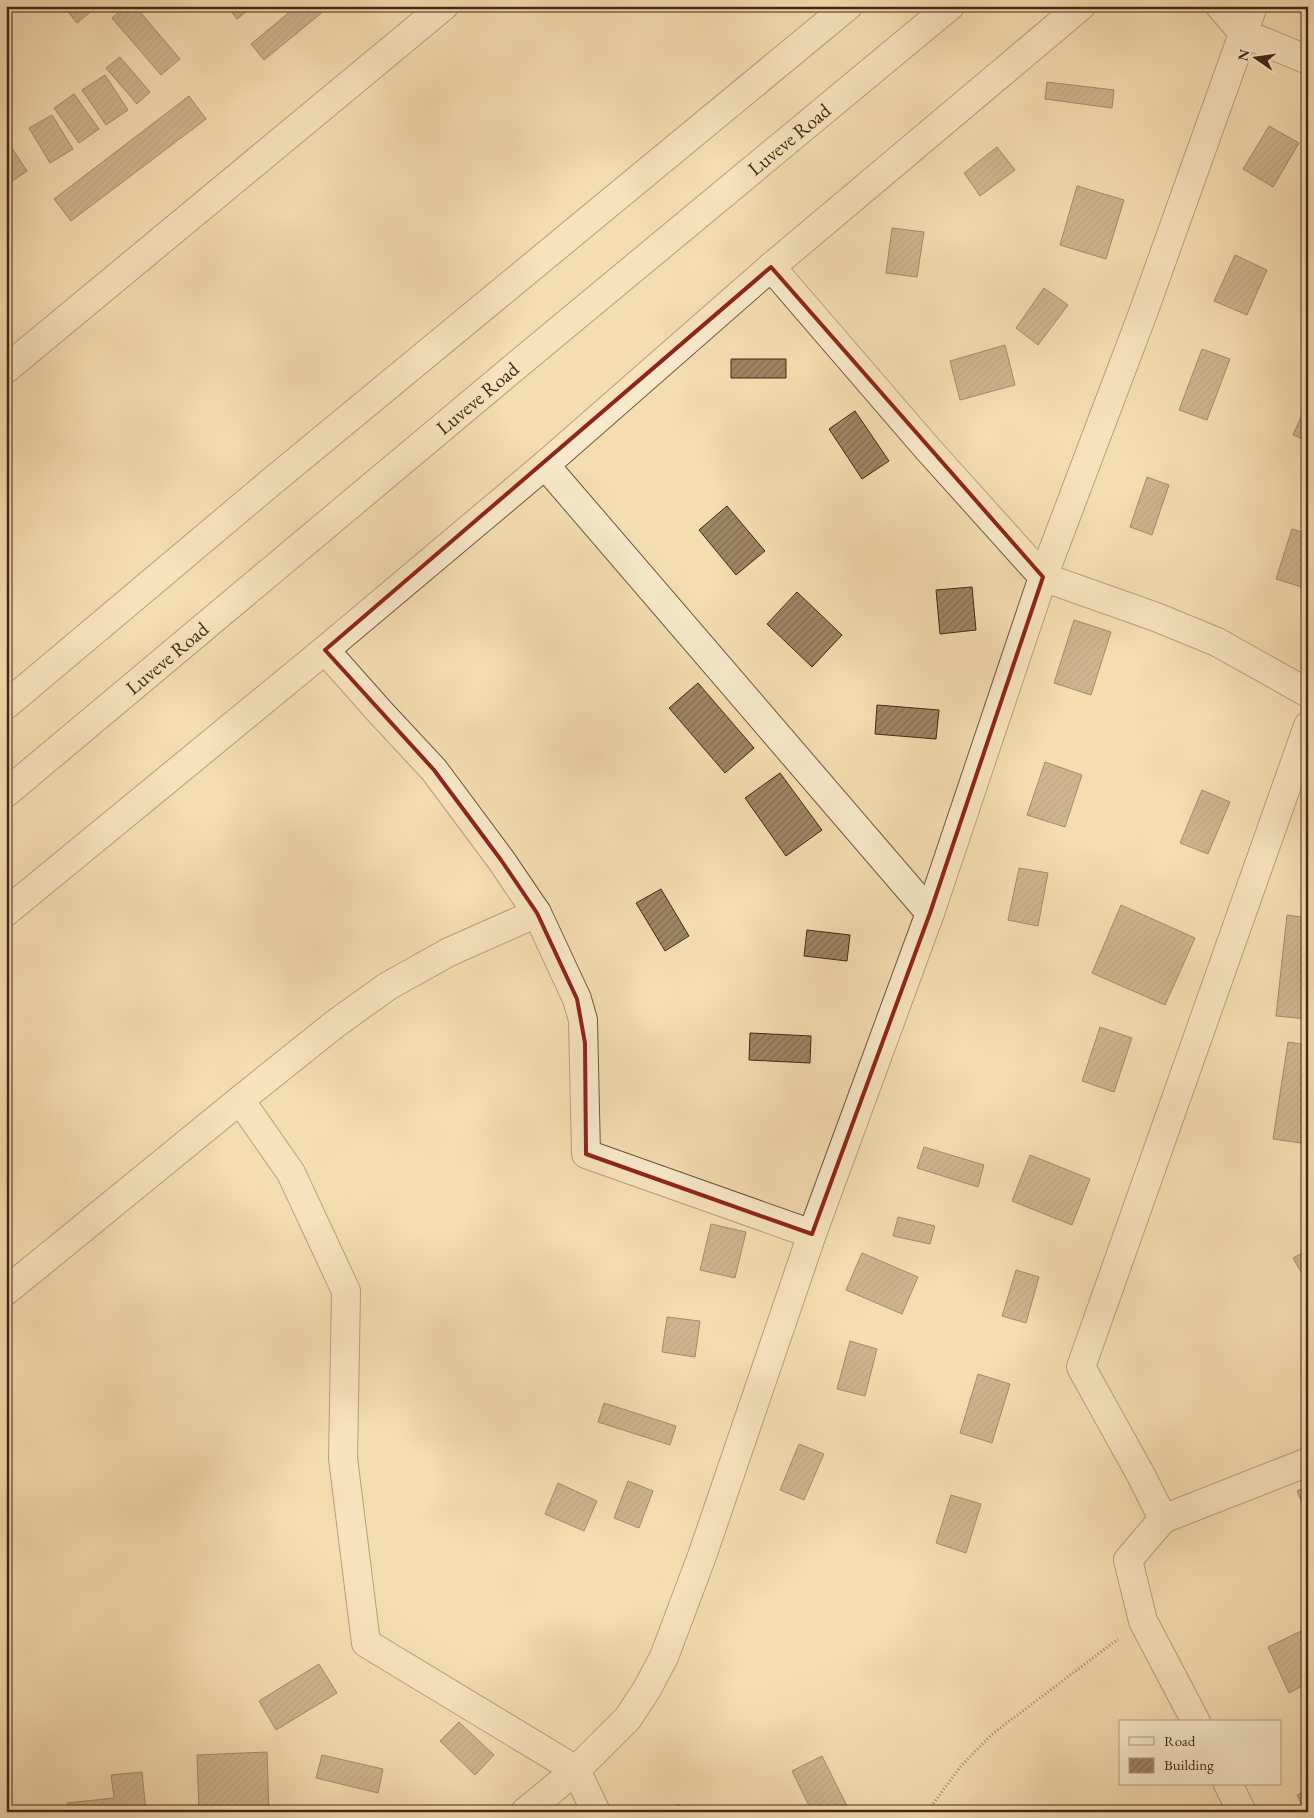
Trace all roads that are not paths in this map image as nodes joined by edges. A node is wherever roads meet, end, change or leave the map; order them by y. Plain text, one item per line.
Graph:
1 (444, 6) edge
2 (848, 6) edge
3 (950, 6) edge
4 (1081, 6) edge
5 (1220, 6) edge
6 (1253, 6) edge
7 (1243, 33) junction
8 (1308, 60) edge
9 (771, 267) junction
10 (6, 369) edge
11 (544, 465) junction
12 (1043, 577) junction
13 (326, 650) junction
14 (1308, 693) edge
15 (6, 705) edge
16 (1308, 726) edge
17 (6, 793) edge
18 (6, 912) edge
19 (537, 913) junction
20 (930, 913) junction
21 (240, 1100) junction
22 (812, 1234) junction
23 (6, 1291) edge
24 (1308, 1462) edge
25 (1164, 1520) junction
26 (1195, 1720) edge
27 (576, 1770) junction
28 (1229, 1786) edge
29 (525, 1812) edge
30 (596, 1812) edge
31 (1242, 1812) edge

1 - 10 street
2 - 15 street
3 - 17 street, Luveve Road
4 - 9 street
5 - 7 street
6 - 7 street
7 - 8 street
7 - 12 street
9 - 11 street
9 - 12 street
11 - 13 street
11 - 20 street
12 - 14 street
12 - 20 street
13 - 18 street
13 - 19 street
16 - 25 street
19 - 21 street
19 - 22 street
20 - 22 street
21 - 23 street
21 - 27 street
22 - 27 street
24 - 25 street
25 - 26 street
27 - 29 street
27 - 30 street
28 - 31 street

